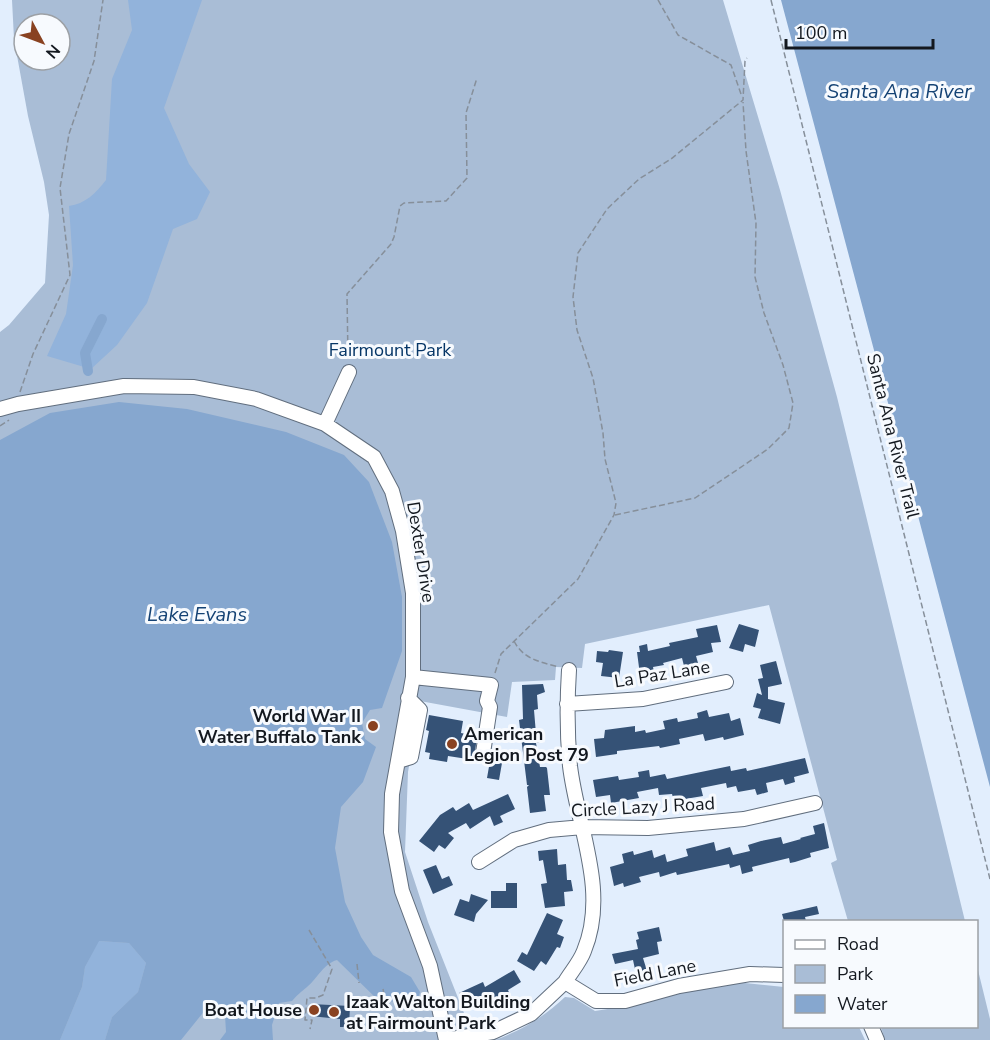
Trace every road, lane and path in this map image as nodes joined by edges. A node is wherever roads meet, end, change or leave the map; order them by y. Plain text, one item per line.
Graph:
1 (103, 0) edge
2 (658, 0) edge
3 (771, 0) edge
4 (747, 58) dead end
5 (477, 78) dead end
6 (743, 100) junction
7 (349, 372) joint
8 (18, 404) junction
9 (4, 415) edge
10 (325, 424) junction
11 (0, 426) edge
12 (614, 515) junction
13 (513, 640) junction
14 (569, 670) joint
15 (413, 677) junction
16 (726, 682) dead end
17 (491, 685) junction
18 (567, 704) junction
19 (483, 753) dead end
20 (815, 803) dead end
21 (583, 827) junction
22 (479, 862) dead end
23 (990, 879) edge
24 (309, 930) dead end
25 (357, 964) dead end
26 (783, 975) edge
27 (565, 982) junction
28 (359, 983) dead end
29 (384, 989) dead end
30 (385, 999) dead end
31 (310, 1029) dead end
32 (446, 1040) edge

1 - 8 path
2 - 6 path
3 - 23 path, Santa Ana River Trail
4 - 6 path
5 - 7 path
6 - 12 path
6 - 12 path
7 - 10 street
8 - 9 street, Dexter Drive
8 - 10 street, Dexter Drive
9 - 11 path
10 - 15 street, Dexter Drive
12 - 13 path
13 - 14 path
13 - 17 path
14 - 18 street
15 - 17 street
15 - 32 street, Dexter Drive
16 - 18 street, La Paz Lane
17 - 19 street
18 - 21 street
20 - 21 street, Circle Lazy J Road
21 - 22 street, Circle Lazy J Road
21 - 27 street
24 - 31 path
25 - 28 path
26 - 27 street, Field Lane
27 - 32 street
29 - 30 path

